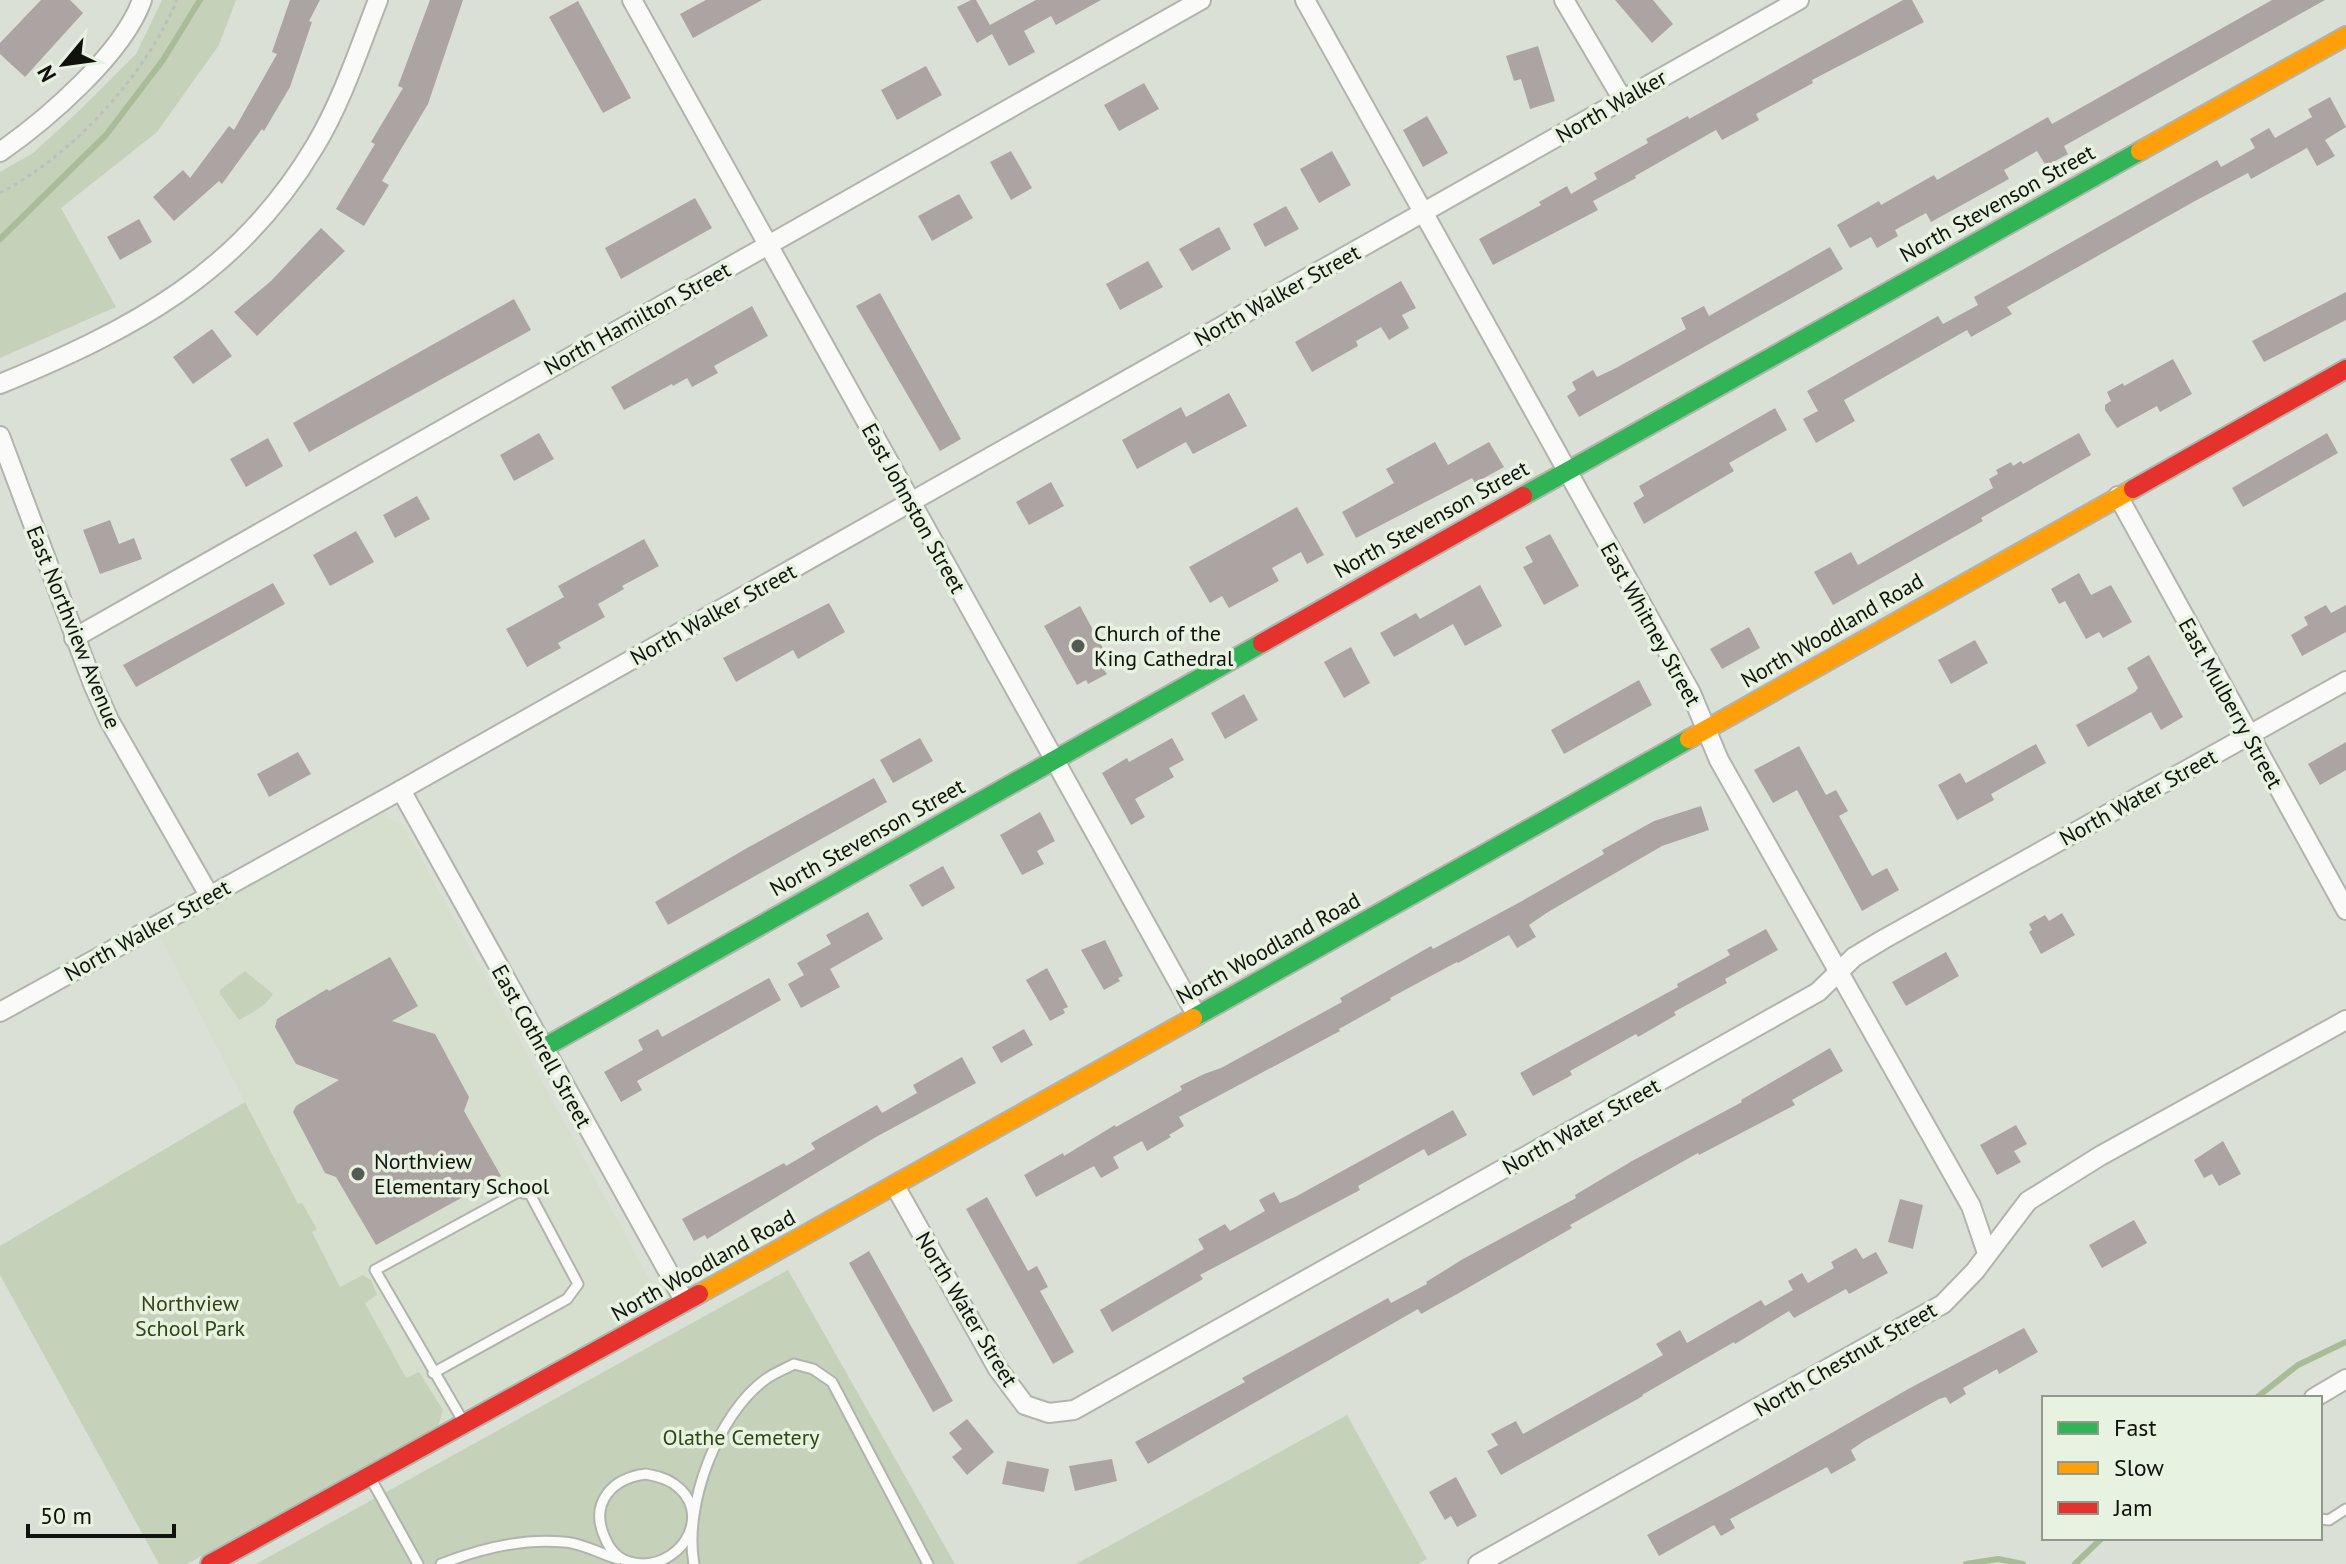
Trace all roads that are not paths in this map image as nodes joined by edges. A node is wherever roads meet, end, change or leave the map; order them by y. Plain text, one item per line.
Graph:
1 (142, 0) edge
2 (378, 0) edge
3 (632, 0) edge
4 (1201, 0) edge
5 (1305, 0) edge
6 (1564, 0) edge
7 (1799, 0) edge
8 (2346, 36) edge
9 (1623, 100) junction
10 (0, 152) edge
11 (1423, 213) junction
12 (767, 244) junction
13 (2346, 369) edge
14 (0, 384) edge
15 (0, 436) edge
16 (1567, 471) junction
17 (2118, 496) junction
18 (911, 502) junction
19 (74, 638) junction
20 (2346, 681) edge
21 (1707, 729) junction
22 (2248, 735) junction
23 (1054, 759) junction
24 (401, 790) junction
25 (209, 895) junction
26 (2346, 910) edge
27 (1839, 972) junction
28 (0, 1012) edge
29 (1197, 1016) junction
30 (2346, 1020) edge
31 (543, 1048) junction
32 (895, 1186) junction
33 (1987, 1253) junction
34 (685, 1302) junction
35 (433, 1373) junction
36 (2346, 1379) edge
37 (2317, 1396) edge
38 (464, 1424) junction
39 (370, 1476) junction
40 (2346, 1509) edge
41 (2322, 1519) edge
42 (692, 1524) junction
43 (626, 1563) edge
44 (210, 1564) edge
45 (418, 1564) edge
46 (441, 1564) edge
47 (694, 1564) edge
48 (928, 1564) edge
49 (1478, 1564) edge

1 - 10 street
2 - 14 street
3 - 12 street, East Johnston Street
4 - 12 street, North Hamilton Street
5 - 11 street, East Whitney Street
6 - 9 street
7 - 9 street, North Walker
8 - 16 street, North Stevenson Street
9 - 11 street, North Walker
11 - 16 street, East Whitney Street
11 - 18 street, North Walker Street
12 - 18 street, East Johnston Street
12 - 19 street, North Hamilton Street
13 - 17 street, North Woodland Road
15 - 19 street, East Northview Avenue
16 - 21 street, East Whitney Street
16 - 23 street, North Stevenson Street
17 - 21 street, North Woodland Road
17 - 22 street, East Mulberry Street
18 - 23 street, East Johnston Street
18 - 24 street, North Walker Street
19 - 25 street, East Northview Avenue
20 - 22 street, North Water Street
21 - 27 street, East Whitney Street
21 - 29 street, North Woodland Road
22 - 26 street, East Mulberry Street
22 - 27 street, North Water Street
23 - 29 street, East Johnston Street
23 - 31 street, North Stevenson Street
24 - 25 street, North Walker Street
24 - 31 street, East Cothrell Street
25 - 28 street, North Walker Street
27 - 32 street, North Water Street
27 - 33 street, East Whitney Street
29 - 32 street, North Woodland Road
30 - 33 street, North Chestnut Street
31 - 34 street, East Cothrell Street
32 - 34 street, North Woodland Road
33 - 49 street, North Chestnut Street
34 - 38 street, North Woodland Road
35 - 35 lane
35 - 38 lane
36 - 37 street
38 - 39 street, North Woodland Road
39 - 44 street, North Woodland Road
39 - 45 lane
40 - 41 lane
42 - 43 lane
42 - 43 lane
42 - 47 lane
42 - 48 lane
43 - 46 lane

